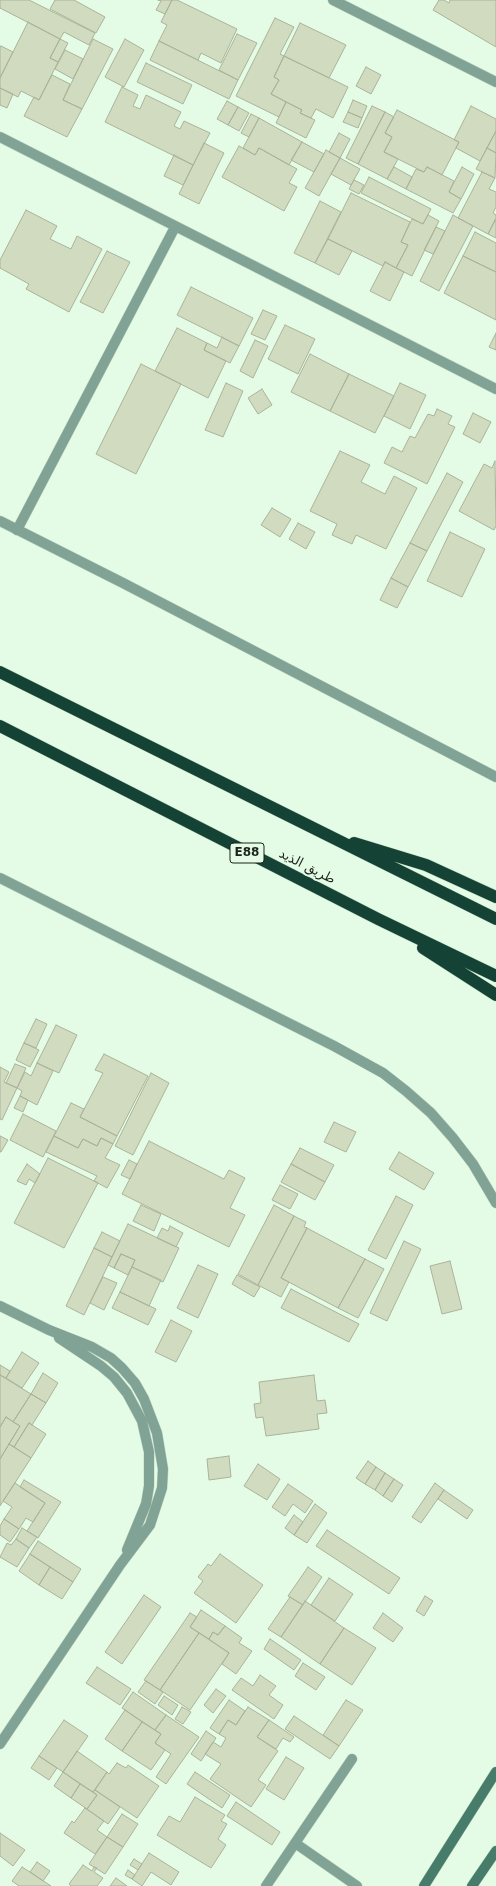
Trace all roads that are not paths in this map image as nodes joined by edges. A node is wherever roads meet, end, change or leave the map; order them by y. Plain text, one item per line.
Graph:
1 (333, 0) edge
2 (496, 82) edge
3 (0, 137) edge
4 (175, 228) junction
5 (496, 389) edge
6 (0, 521) edge
7 (17, 530) junction
8 (0, 672) edge
9 (0, 726) edge
10 (496, 777) edge
11 (334, 838) junction
12 (0, 878) edge
13 (496, 897) edge
14 (378, 919) junction
15 (496, 919) edge
16 (496, 976) edge
17 (496, 995) edge
18 (496, 1203) edge
19 (0, 1306) edge
20 (49, 1330) junction
21 (157, 1433) junction
22 (145, 1434) junction
23 (120, 1565) junction
24 (0, 1744) edge
25 (352, 1759) dead end
26 (496, 1772) edge
27 (295, 1843) junction
28 (496, 1851) edge
29 (266, 1886) edge
30 (357, 1886) edge
31 (424, 1886) edge
32 (472, 1886) edge

1 - 2 street
3 - 4 street
4 - 5 street
4 - 7 street
6 - 7 street
7 - 10 street
8 - 11 highway
9 - 14 highway, طريق الذيد / E88
11 - 13 highway
11 - 15 highway
12 - 18 street
14 - 16 highway, طريق الذيد / E88
14 - 17 highway
19 - 20 street
20 - 21 street
20 - 22 street
21 - 22 street
21 - 23 street
22 - 23 street
23 - 24 street
25 - 27 street
26 - 31 main road
27 - 29 street
27 - 30 street
28 - 32 main road

